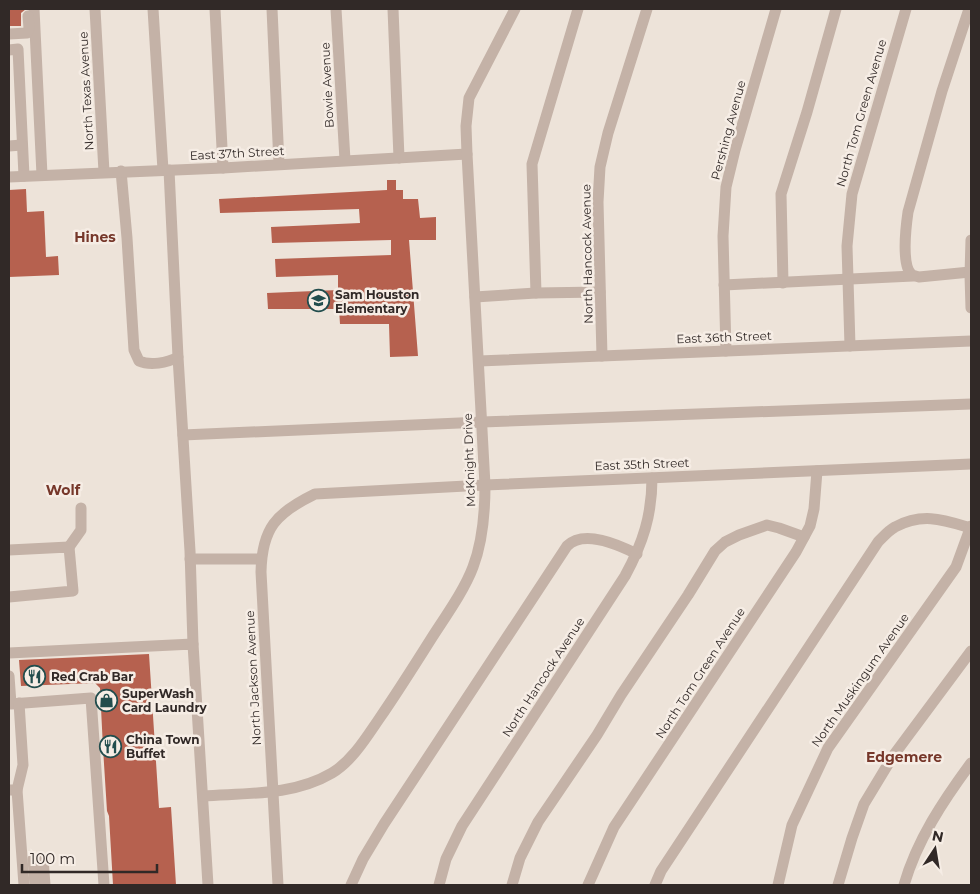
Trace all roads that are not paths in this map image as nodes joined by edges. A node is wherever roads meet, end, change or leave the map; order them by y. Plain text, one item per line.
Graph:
1 (28, 9) edge
2 (34, 9) edge
3 (95, 9) edge
4 (153, 9) edge
5 (215, 9) edge
6 (272, 9) edge
7 (336, 9) edge
8 (393, 9) edge
9 (514, 9) edge
10 (578, 9) edge
11 (647, 9) edge
12 (776, 9) edge
13 (836, 9) edge
14 (906, 9) edge
15 (969, 9) edge
16 (32, 28) junction
17 (9, 34) edge
18 (9, 50) edge
19 (14, 64) edge
20 (22, 145) junction
21 (9, 146) edge
22 (467, 154) junction
23 (399, 158) junction
24 (345, 160) junction
25 (279, 164) junction
26 (223, 168) junction
27 (166, 170) junction
28 (121, 171) junction
29 (104, 172) junction
30 (42, 175) junction
31 (24, 176) junction
32 (9, 177) edge
33 (971, 240) edge
34 (970, 274) edge
35 (912, 276) junction
36 (848, 280) junction
37 (783, 283) junction
38 (724, 285) junction
39 (600, 292) junction
40 (536, 293) junction
41 (475, 298) junction
42 (971, 308) edge
43 (971, 341) edge
44 (850, 346) junction
45 (726, 351) junction
46 (602, 356) junction
47 (178, 357) junction
48 (479, 361) junction
49 (971, 404) edge
50 (482, 422) junction
51 (183, 435) junction
52 (971, 464) edge
53 (817, 471) junction
54 (652, 478) junction
55 (486, 485) junction
56 (315, 494) joint
57 (81, 508) dead end
58 (971, 527) edge
59 (804, 537) junction
60 (69, 547) junction
61 (9, 550) edge
62 (637, 554) junction
63 (190, 559) junction
64 (261, 559) junction
65 (9, 597) edge
66 (193, 644) junction
67 (971, 651) edge
68 (9, 653) edge
69 (9, 676) edge
70 (19, 703) junction
71 (971, 763) edge
72 (13, 790) edge
73 (273, 792) junction
74 (203, 796) junction
75 (24, 885) edge
76 (35, 885) edge
77 (45, 885) edge
78 (104, 885) edge
79 (208, 885) edge
80 (278, 885) edge
81 (351, 885) edge
82 (438, 885) edge
83 (512, 885) edge
84 (588, 885) edge
85 (655, 885) edge
86 (778, 885) edge
87 (838, 885) edge
88 (904, 885) edge

1 - 16 street
2 - 16 street
3 - 29 street, North Texas Avenue
4 - 27 street
5 - 26 street
6 - 25 street
7 - 24 street, Bowie Avenue
8 - 23 street
9 - 22 street, McKnight Drive
10 - 40 street
11 - 39 street, North Hancock Avenue
12 - 38 street, Pershing Avenue
13 - 37 street
14 - 36 street, North Tom Green Avenue
15 - 35 street
16 - 17 street
16 - 30 street
18 - 19 street
19 - 20 street
20 - 21 street
20 - 31 street
22 - 23 street, East 37th Street
22 - 41 street, McKnight Drive
23 - 24 street, East 37th Street
24 - 25 street, East 37th Street
25 - 26 street, East 37th Street
26 - 27 street, East 37th Street
27 - 28 street, East 37th Street
27 - 47 street
28 - 29 street, East 37th Street
28 - 47 street
29 - 30 street, East 37th Street
30 - 31 street, East 37th Street
31 - 32 street, East 37th Street
33 - 34 street
34 - 35 street
34 - 42 street
35 - 36 street
36 - 37 street
36 - 44 street, North Tom Green Avenue
37 - 38 street
38 - 45 street, Pershing Avenue
39 - 40 street
39 - 46 street, North Hancock Avenue
40 - 41 street
41 - 48 street, McKnight Drive
43 - 44 street, East 36th Street
44 - 45 street, East 36th Street
45 - 46 street, East 36th Street
46 - 48 street, East 36th Street
47 - 51 street
48 - 50 street, McKnight Drive
49 - 50 street
50 - 51 street
50 - 55 street, McKnight Drive
51 - 63 street
52 - 53 street, East 35th Street
53 - 54 street, East 35th Street
53 - 59 street, North Tom Green Avenue
54 - 55 street, East 35th Street
54 - 62 street, North Hancock Avenue
55 - 56 street, East 35th Street
55 - 73 street, McKnight Drive
56 - 64 street, North Jackson Avenue
57 - 60 street
58 - 85 street
58 - 86 street, North Muskingum Avenue
59 - 83 street
59 - 84 street, North Tom Green Avenue
60 - 61 street
60 - 65 street
62 - 81 street
62 - 82 street, North Hancock Avenue
63 - 64 street
63 - 66 street
64 - 73 street, North Jackson Avenue
66 - 68 street
66 - 74 street
67 - 87 street
69 - 70 street
70 - 72 street
70 - 78 street
71 - 88 street
72 - 75 street
73 - 74 street, McKnight Drive
73 - 80 street, North Jackson Avenue
74 - 79 street
76 - 77 street

